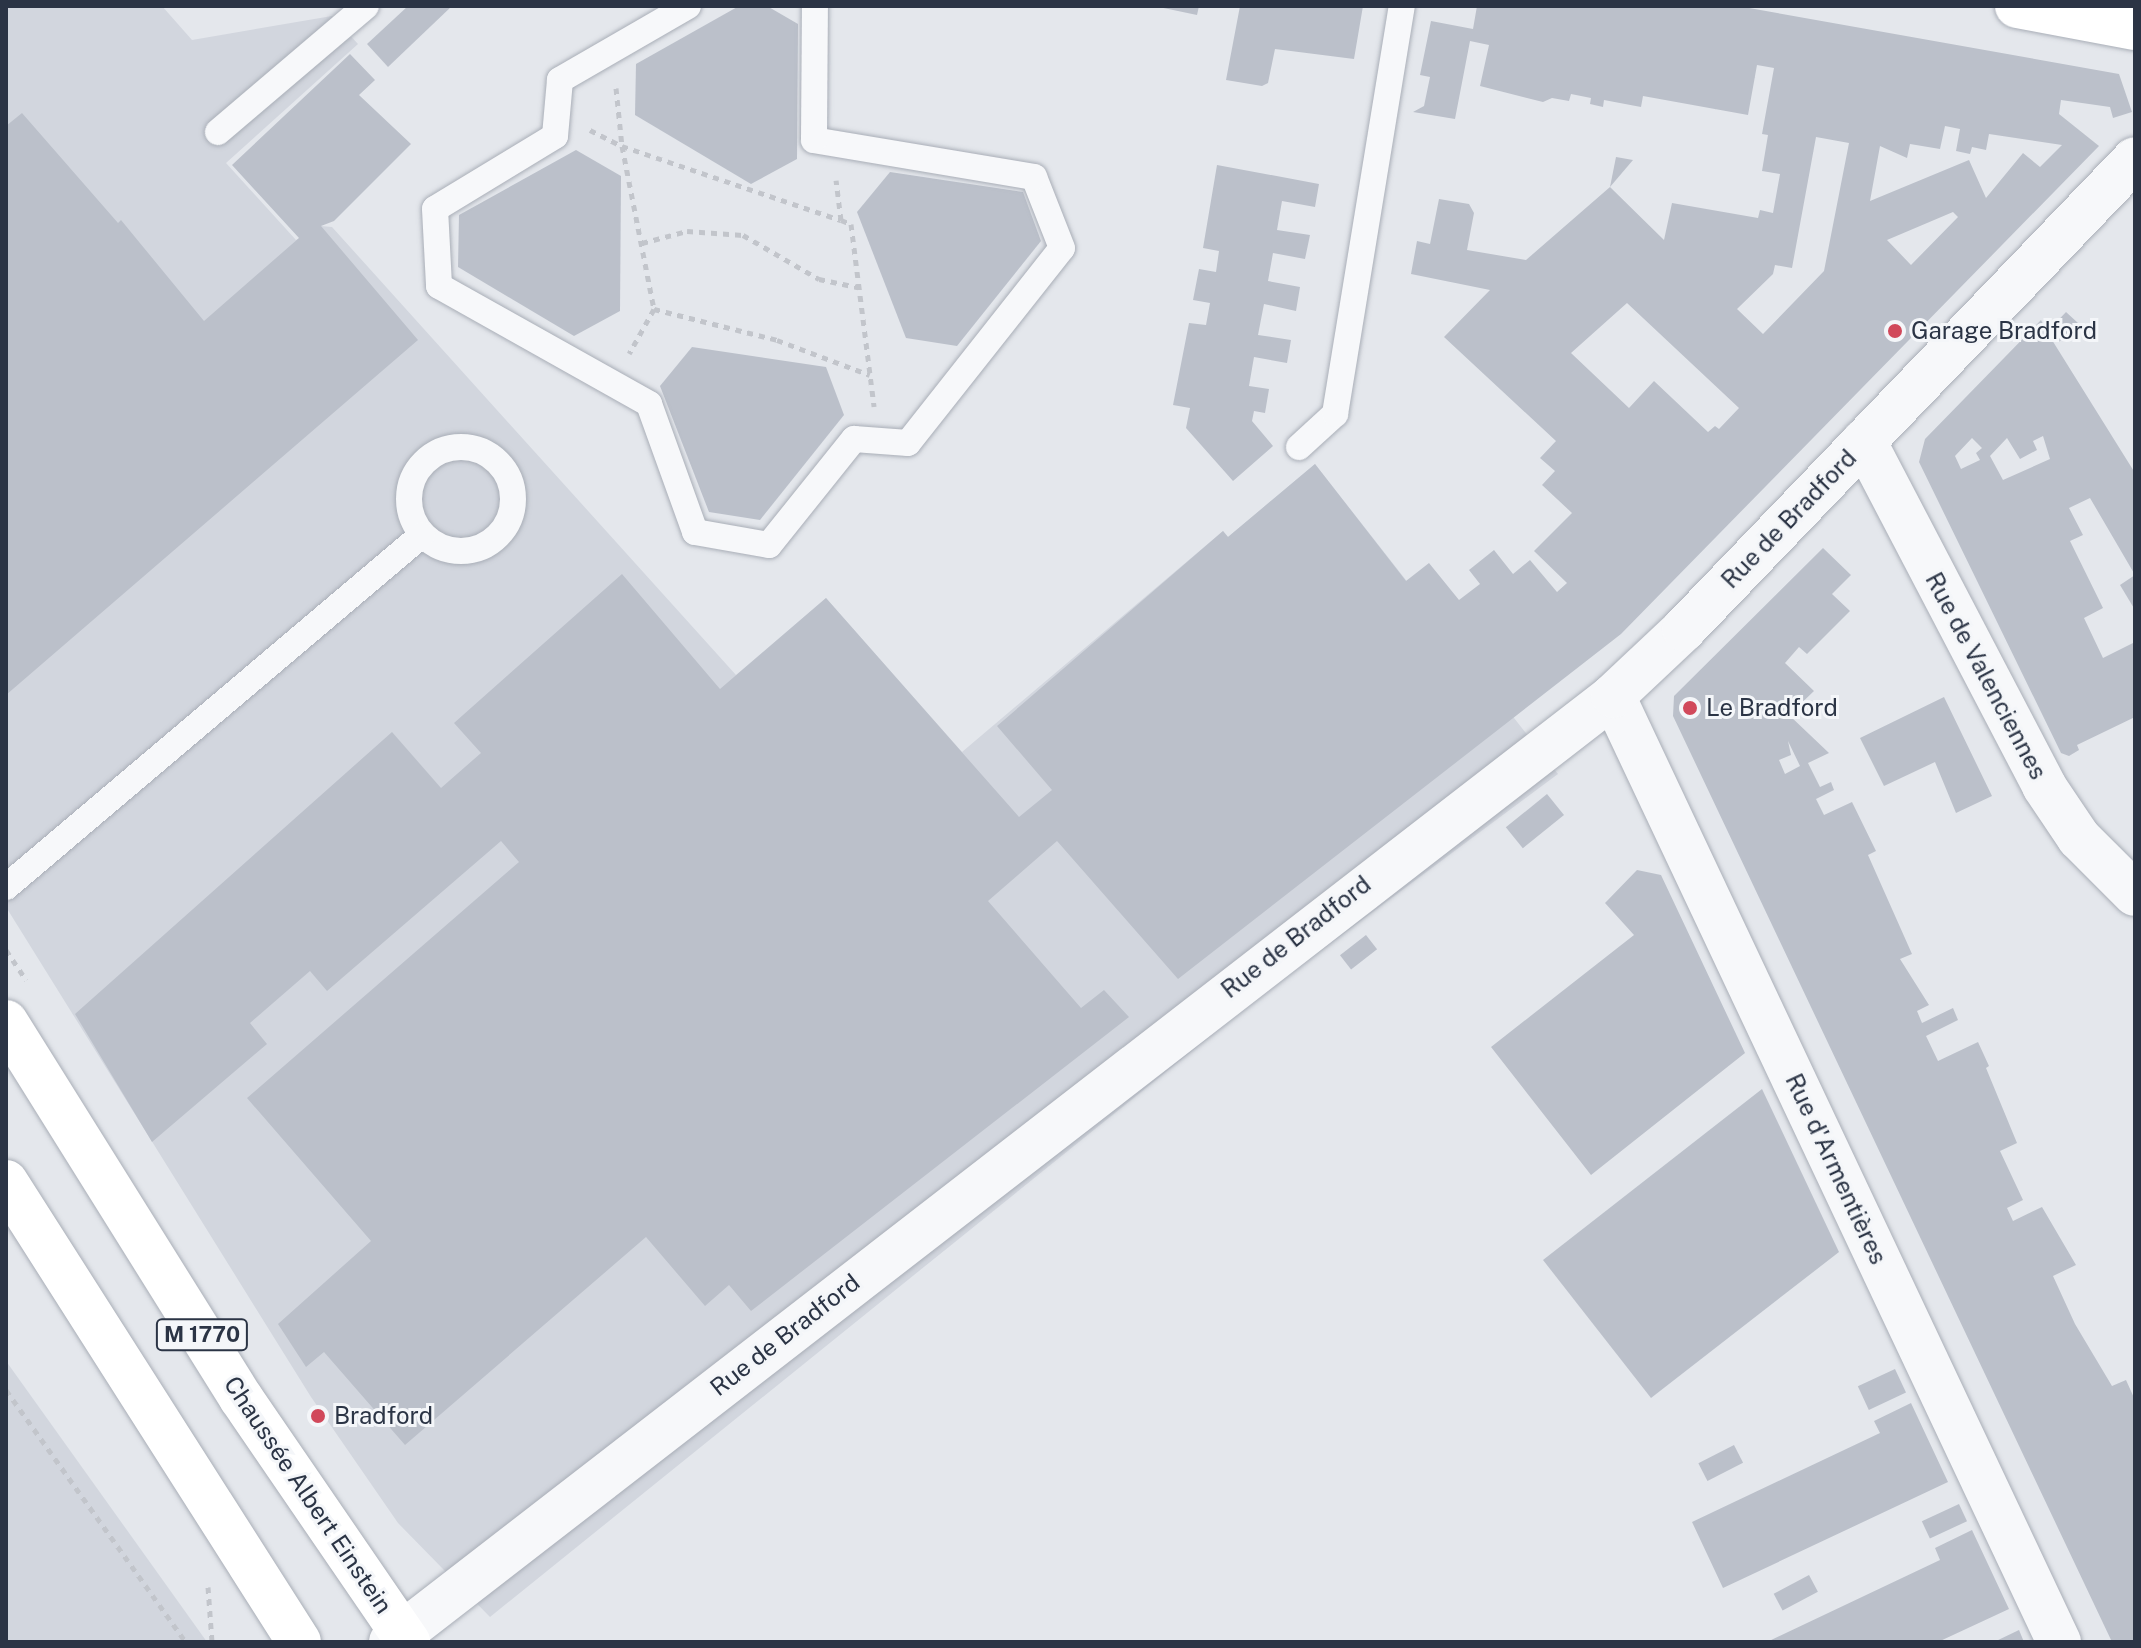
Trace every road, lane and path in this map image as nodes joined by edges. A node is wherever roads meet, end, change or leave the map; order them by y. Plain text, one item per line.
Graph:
1 (366, 6) edge
2 (688, 6) edge
3 (815, 6) edge
4 (1402, 6) edge
5 (2017, 6) edge
6 (2135, 28) edge
7 (611, 50) junction
8 (557, 115) junction
9 (218, 132) dead end
10 (832, 143) junction
11 (622, 146) junction
12 (2135, 159) edge
13 (841, 220) junction
14 (642, 243) junction
15 (858, 287) junction
16 (654, 309) junction
17 (870, 375) junction
18 (612, 383) junction
19 (878, 441) junction
20 (1864, 441) junction
21 (1299, 447) dead end
22 (422, 535) junction
23 (1613, 696) junction
24 (6, 887) edge
25 (2135, 894) edge
26 (6, 1022) edge
27 (6, 1182) edge
28 (6, 1390) edge
29 (400, 1639) edge
30 (186, 1642) edge
31 (299, 1642) edge
32 (2059, 1642) edge

1 - 9 lane
2 - 7 lane
3 - 10 lane
4 - 21 lane
5 - 6 main road
7 - 8 lane
7 - 11 path
8 - 11 path
8 - 18 lane
10 - 13 path
10 - 19 lane
11 - 13 path
11 - 14 path
12 - 20 street, Rue de Bradford
13 - 15 path
14 - 15 path
14 - 16 path
15 - 17 path
16 - 17 path
16 - 18 path
17 - 19 path
18 - 19 lane
20 - 23 street, Rue de Bradford
20 - 25 street, Rue de Valenciennes
22 - 22 lane
22 - 24 lane
23 - 29 street, Rue de Bradford
23 - 32 street, Rue d'Armentières
26 - 29 main road, Chaussée Albert Einstein / M 1770
27 - 31 main road, M 1770
28 - 30 path

